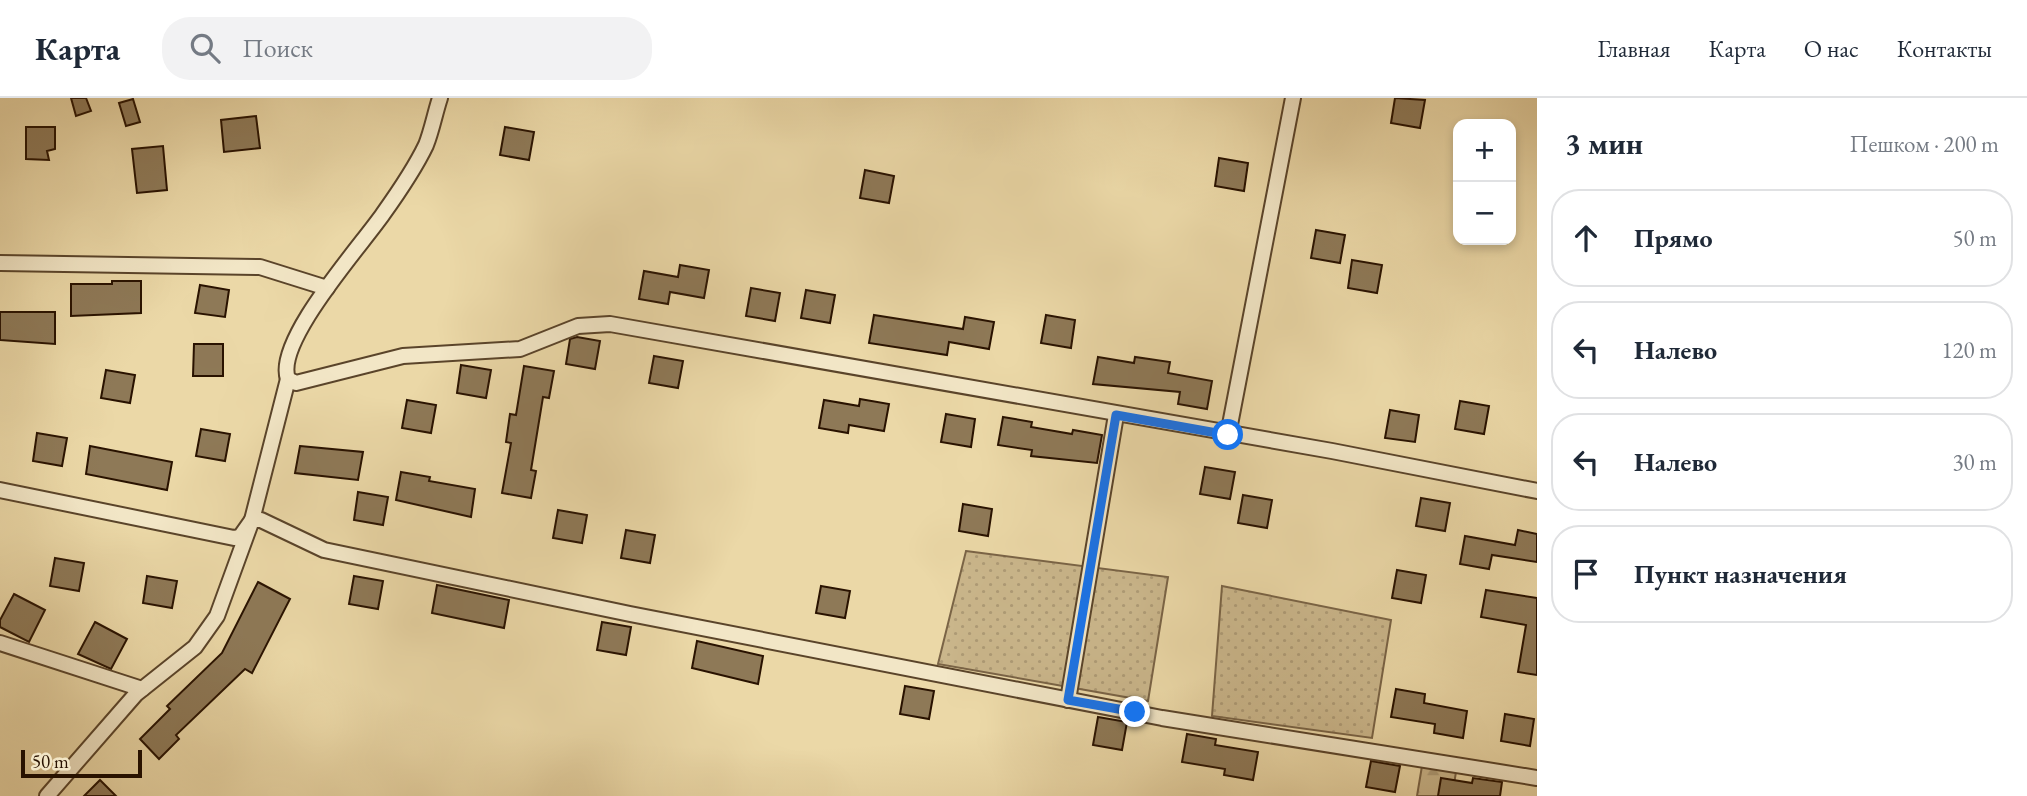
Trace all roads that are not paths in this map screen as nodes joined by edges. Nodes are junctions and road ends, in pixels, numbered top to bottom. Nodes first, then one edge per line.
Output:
1 (440, 98) edge
2 (1293, 98) edge
3 (0, 263) edge
4 (327, 288) junction
5 (288, 379) junction
6 (1116, 415) junction
7 (1228, 435) junction
8 (0, 491) edge
9 (1537, 491) edge
10 (252, 520) junction
11 (0, 643) edge
12 (142, 689) junction
13 (1068, 700) junction
14 (1537, 778) edge
15 (47, 796) edge

1 - 4 street
2 - 7 street
3 - 4 street
4 - 5 street
5 - 6 street
5 - 10 street
6 - 7 street
6 - 13 street
7 - 9 street
8 - 10 street
10 - 12 street
10 - 13 street
11 - 12 street
12 - 15 street
13 - 14 street

